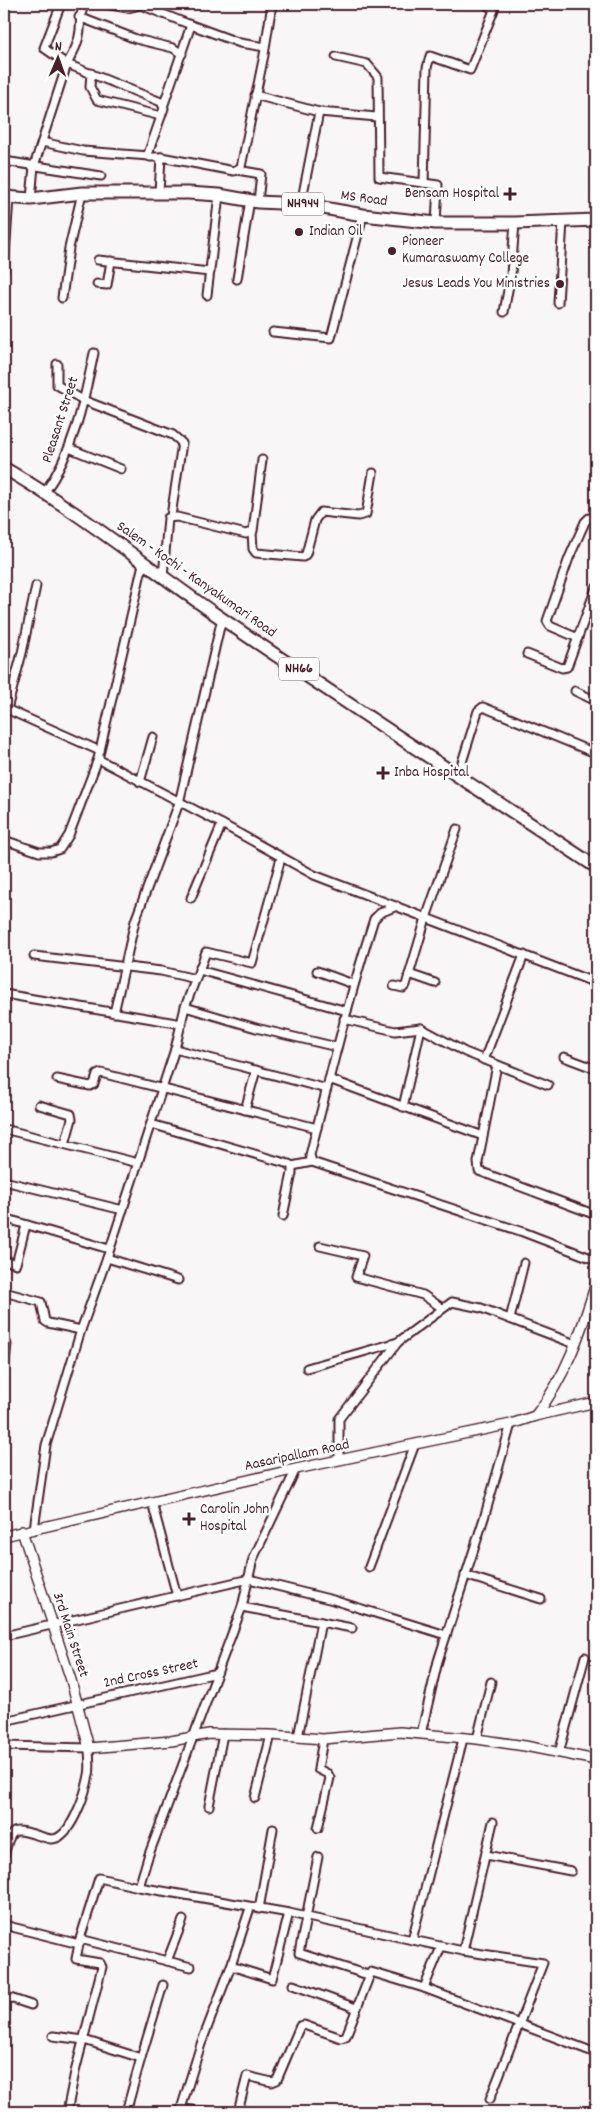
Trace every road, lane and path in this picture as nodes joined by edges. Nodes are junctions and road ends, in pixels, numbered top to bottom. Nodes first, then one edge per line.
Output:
1 (61, 4) edge
2 (85, 4) edge
3 (104, 4) edge
4 (138, 4) edge
5 (272, 4) edge
6 (486, 4) edge
7 (79, 17) junction
8 (192, 25) junction
9 (265, 47) junction
10 (182, 54) junction
11 (336, 57) dead end
12 (67, 64) junction
13 (91, 73) junction
14 (256, 95) junction
15 (164, 104) junction
16 (319, 112) junction
17 (161, 116) junction
18 (377, 117) junction
19 (42, 142) junction
20 (148, 156) junction
21 (161, 157) junction
22 (4, 161) edge
23 (34, 166) junction
24 (237, 170) junction
25 (101, 176) dead end
26 (424, 183) junction
27 (82, 193) junction
28 (159, 193) junction
29 (219, 195) junction
30 (5, 198) edge
31 (31, 199) junction
32 (254, 201) junction
33 (301, 204) junction
34 (363, 215) junction
35 (564, 220) junction
36 (596, 220) edge
37 (436, 223) junction
38 (515, 223) junction
39 (98, 260) dead end
40 (111, 262) junction
41 (4, 270) edge
42 (210, 272) junction
43 (237, 279) dead end
44 (97, 284) dead end
45 (207, 295) dead end
46 (62, 298) dead end
47 (558, 303) dead end
48 (504, 312) dead end
49 (273, 332) dead end
50 (94, 353) dead end
51 (57, 364) dead end
52 (83, 400) junction
53 (69, 448) junction
54 (262, 460) dead end
55 (4, 468) edge
56 (121, 469) dead end
57 (373, 473) dead end
58 (45, 492) junction
59 (171, 516) junction
60 (596, 516) edge
61 (252, 532) junction
62 (143, 564) junction
63 (163, 578) junction
64 (36, 586) dead end
65 (596, 588) edge
66 (222, 618) junction
67 (578, 638) junction
68 (527, 654) dead end
69 (575, 690) dead end
70 (596, 697) edge
71 (5, 708) edge
72 (153, 737) dead end
73 (590, 750) dead end
74 (100, 751) junction
75 (98, 759) junction
76 (458, 775) junction
77 (140, 782) junction
78 (180, 803) junction
79 (222, 824) junction
80 (458, 829) dead end
81 (4, 840) edge
82 (281, 858) junction
83 (596, 867) edge
84 (191, 898) dead end
85 (397, 906) junction
86 (426, 918) junction
87 (34, 956) dead end
88 (524, 956) junction
89 (124, 966) junction
90 (199, 970) junction
91 (317, 972) dead end
92 (410, 974) junction
93 (196, 979) junction
94 (436, 983) dead end
95 (596, 983) edge
96 (353, 984) junction
97 (394, 986) dead end
98 (4, 994) edge
99 (185, 1008) junction
100 (347, 1011) junction
101 (114, 1013) junction
102 (344, 1019) junction
103 (182, 1024) junction
104 (421, 1028) junction
105 (337, 1046) junction
106 (175, 1049) junction
107 (564, 1057) dead end
108 (484, 1060) junction
109 (497, 1065) junction
110 (596, 1069) edge
111 (256, 1070) junction
112 (56, 1079) dead end
113 (329, 1079) junction
114 (548, 1085) dead end
115 (162, 1089) junction
116 (327, 1089) junction
117 (39, 1105) dead end
118 (403, 1107) junction
119 (246, 1110) junction
120 (151, 1124) junction
121 (317, 1128) junction
122 (4, 1130) edge
123 (483, 1136) junction
124 (65, 1144) junction
125 (312, 1162) junction
126 (138, 1163) junction
127 (292, 1166) junction
128 (4, 1181) edge
129 (123, 1210) junction
130 (596, 1215) edge
131 (283, 1216) dead end
132 (4, 1218) edge
133 (26, 1225) junction
134 (320, 1246) dead end
135 (110, 1249) junction
136 (107, 1258) junction
137 (4, 1260) edge
138 (596, 1260) edge
139 (524, 1263) dead end
140 (178, 1280) dead end
141 (595, 1289) edge
142 (4, 1292) edge
143 (442, 1308) junction
144 (510, 1320) junction
145 (81, 1330) junction
146 (398, 1342) junction
147 (7, 1344) dead end
148 (575, 1344) junction
149 (306, 1368) dead end
150 (4, 1372) edge
151 (596, 1402) edge
152 (535, 1416) junction
153 (510, 1424) junction
154 (414, 1444) junction
155 (339, 1460) junction
156 (296, 1470) junction
157 (152, 1502) junction
158 (34, 1529) junction
159 (22, 1532) junction
160 (4, 1536) edge
161 (369, 1567) dead end
162 (465, 1576) junction
163 (249, 1579) junction
164 (177, 1596) junction
165 (541, 1599) dead end
166 (242, 1607) junction
167 (320, 1622) junction
168 (52, 1624) junction
169 (352, 1628) dead end
170 (446, 1635) junction
171 (4, 1636) edge
172 (585, 1656) dead end
173 (217, 1673) junction
174 (491, 1682) dead end
175 (77, 1704) junction
176 (4, 1721) edge
177 (224, 1734) junction
178 (422, 1734) junction
179 (271, 1735) junction
180 (192, 1738) junction
181 (298, 1738) junction
182 (323, 1739) junction
183 (463, 1739) junction
184 (476, 1739) junction
185 (4, 1746) edge
186 (89, 1748) junction
187 (559, 1753) junction
188 (596, 1760) edge
189 (255, 1798) dead end
190 (209, 1806) dead end
191 (493, 1822) dead end
192 (318, 1828) dead end
193 (273, 1829) dead end
194 (6, 1845) edge
195 (486, 1855) junction
196 (4, 1856) edge
197 (318, 1857) dead end
198 (4, 1869) edge
199 (571, 1871) dead end
200 (4, 1873) edge
201 (140, 1888) junction
202 (250, 1908) junction
203 (259, 1909) junction
204 (289, 1914) junction
205 (305, 1917) junction
206 (183, 1920) dead end
207 (4, 1925) edge
208 (412, 1940) junction
209 (79, 1941) junction
210 (441, 1947) junction
211 (463, 1952) junction
212 (167, 1961) junction
213 (231, 1966) junction
214 (191, 1967) dead end
215 (368, 1976) junction
216 (293, 1984) dead end
217 (163, 1985) dead end
218 (424, 1988) junction
219 (4, 1996) edge
220 (31, 2005) dead end
221 (356, 2008) junction
222 (520, 2023) junction
223 (53, 2036) dead end
224 (84, 2040) junction
225 (596, 2053) edge
226 (141, 2058) junction
227 (490, 2099) dead end
228 (180, 2111) edge
229 (67, 2112) edge
230 (126, 2112) edge
231 (216, 2112) edge
232 (238, 2112) edge

1 - 12 street
2 - 7 street
3 - 4 street
4 - 8 street
5 - 9 street
6 - 26 street
7 - 10 street
7 - 12 street
8 - 9 street
8 - 10 street
9 - 14 street
10 - 15 street
11 - 18 street
12 - 13 street
12 - 19 street
13 - 15 street
13 - 17 street
14 - 16 street
14 - 24 street
15 - 17 street
16 - 18 street
16 - 33 street
17 - 20 street
18 - 26 street
19 - 20 street
19 - 23 street
20 - 21 street
21 - 24 street
21 - 28 street
22 - 23 street
23 - 25 street
23 - 31 street
24 - 32 street
26 - 37 street
27 - 28 highway, MS Road / NH944
27 - 31 highway, MS Road / NH944
27 - 46 street
28 - 29 highway, MS Road / NH944
29 - 32 highway, MS Road / NH944
29 - 42 street
30 - 31 highway, MS Road / NH944
30 - 41 street
32 - 33 highway, MS Road / NH944
32 - 43 street
33 - 34 highway, MS Road / NH944
34 - 37 highway, MS Road / NH944
34 - 49 street
35 - 36 highway, MS Road / NH944
35 - 38 highway, MS Road / NH944
35 - 47 street
37 - 38 highway, MS Road / NH944
38 - 48 street
39 - 40 street
40 - 42 street
40 - 44 street
42 - 45 street
50 - 52 street, Pleasant Street
51 - 52 street
52 - 53 street, Pleasant Street
52 - 59 street
53 - 56 street
53 - 58 street, Pleasant Street
54 - 61 street
55 - 58 highway, Salem - Kochi - Kanyakumari Road / NH66
57 - 61 street
58 - 62 highway, Salem - Kochi - Kanyakumari Road / NH66
59 - 61 street
59 - 63 street
60 - 67 street
62 - 63 highway, Salem - Kochi - Kanyakumari Road / NH66
62 - 74 street
63 - 66 highway, Salem - Kochi - Kanyakumari Road / NH66
64 - 71 street
65 - 67 street
66 - 76 highway, Salem - Kochi - Kanyakumari Road / NH66
66 - 78 street
67 - 68 street
69 - 70 street
71 - 74 street
72 - 77 street
73 - 76 street
74 - 75 street
75 - 77 street
75 - 81 street
76 - 83 highway, Salem - Kochi - Kanyakumari Road / NH66
77 - 78 street
78 - 79 street
78 - 89 street
79 - 82 street
79 - 84 street
80 - 86 street
82 - 85 street
82 - 90 street
85 - 86 street
85 - 96 street
86 - 88 street
86 - 92 street
87 - 89 street
88 - 95 street
88 - 108 street
89 - 93 street
89 - 101 street
90 - 93 street
90 - 100 street
91 - 96 street
92 - 94 street
92 - 97 street
93 - 99 street
96 - 100 street
98 - 101 street
99 - 103 street
99 - 105 street
100 - 102 street
101 - 103 street
102 - 104 street
102 - 105 street
103 - 106 street
104 - 108 street
104 - 118 street
105 - 113 street
106 - 111 street
106 - 115 street
107 - 110 street
108 - 109 street
109 - 114 street
109 - 123 street
111 - 116 street
111 - 119 street
112 - 115 street
113 - 116 street
113 - 118 street
115 - 119 street
115 - 120 street
116 - 121 street
117 - 124 street
118 - 123 street
119 - 121 street
120 - 126 street
120 - 127 street
121 - 125 street
122 - 124 street
123 - 130 street
124 - 126 street
125 - 127 street
125 - 138 street
126 - 129 street
127 - 131 street
128 - 129 street
129 - 135 street
132 - 133 street
133 - 135 street
133 - 137 street
134 - 143 street
135 - 136 street
136 - 140 street
136 - 145 street
139 - 144 street
141 - 148 street
142 - 145 street
143 - 144 street
143 - 146 street
144 - 148 street
145 - 158 street
146 - 149 street
146 - 155 street
147 - 150 street
148 - 152 street
151 - 152 street, Aasaripallam Road
152 - 153 street, Aasaripallam Road
153 - 154 street, Aasaripallam Road
153 - 162 street
154 - 155 street, Aasaripallam Road
154 - 161 street
155 - 156 street, Aasaripallam Road
156 - 157 street, Aasaripallam Road
156 - 163 street
157 - 158 street, Aasaripallam Road
157 - 164 street
158 - 159 street, Aasaripallam Road
159 - 160 street, Aasaripallam Road
159 - 168 street, 3rd Main Street
162 - 165 street
162 - 170 street
163 - 164 street
163 - 166 street
163 - 170 street
164 - 168 street
166 - 167 street
166 - 173 street
167 - 169 street
167 - 181 street
168 - 171 street
168 - 175 street, 3rd Main Street
170 - 178 street
172 - 187 street
173 - 175 street, 2nd Cross Street
173 - 180 street
174 - 184 street
175 - 176 street, 2nd Cross Street
175 - 186 street, 3rd Main Street
177 - 179 street
177 - 180 street
177 - 190 street
178 - 182 street
178 - 183 street
179 - 181 street
179 - 189 street
180 - 186 street
180 - 201 street
181 - 182 street
182 - 192 street
183 - 184 street
183 - 208 street
184 - 187 street
185 - 186 street
186 - 194 street
187 - 188 street
191 - 195 street
193 - 203 street
194 - 196 street
195 - 199 street
195 - 211 street
197 - 205 street
198 - 200 street
201 - 202 street
201 - 209 street
202 - 203 street
202 - 213 street
203 - 204 street
204 - 205 street
204 - 213 street
205 - 208 street
205 - 215 street
206 - 212 street
207 - 209 street
208 - 210 street
209 - 212 street
209 - 224 street
210 - 211 street
210 - 218 street
211 - 222 street
212 - 214 street
213 - 228 street
215 - 218 street
215 - 221 street
216 - 221 street
217 - 226 street
218 - 222 street
219 - 220 street
221 - 232 street
222 - 225 street
222 - 227 street
223 - 224 street
224 - 226 street
224 - 229 street
226 - 230 street
228 - 231 street

